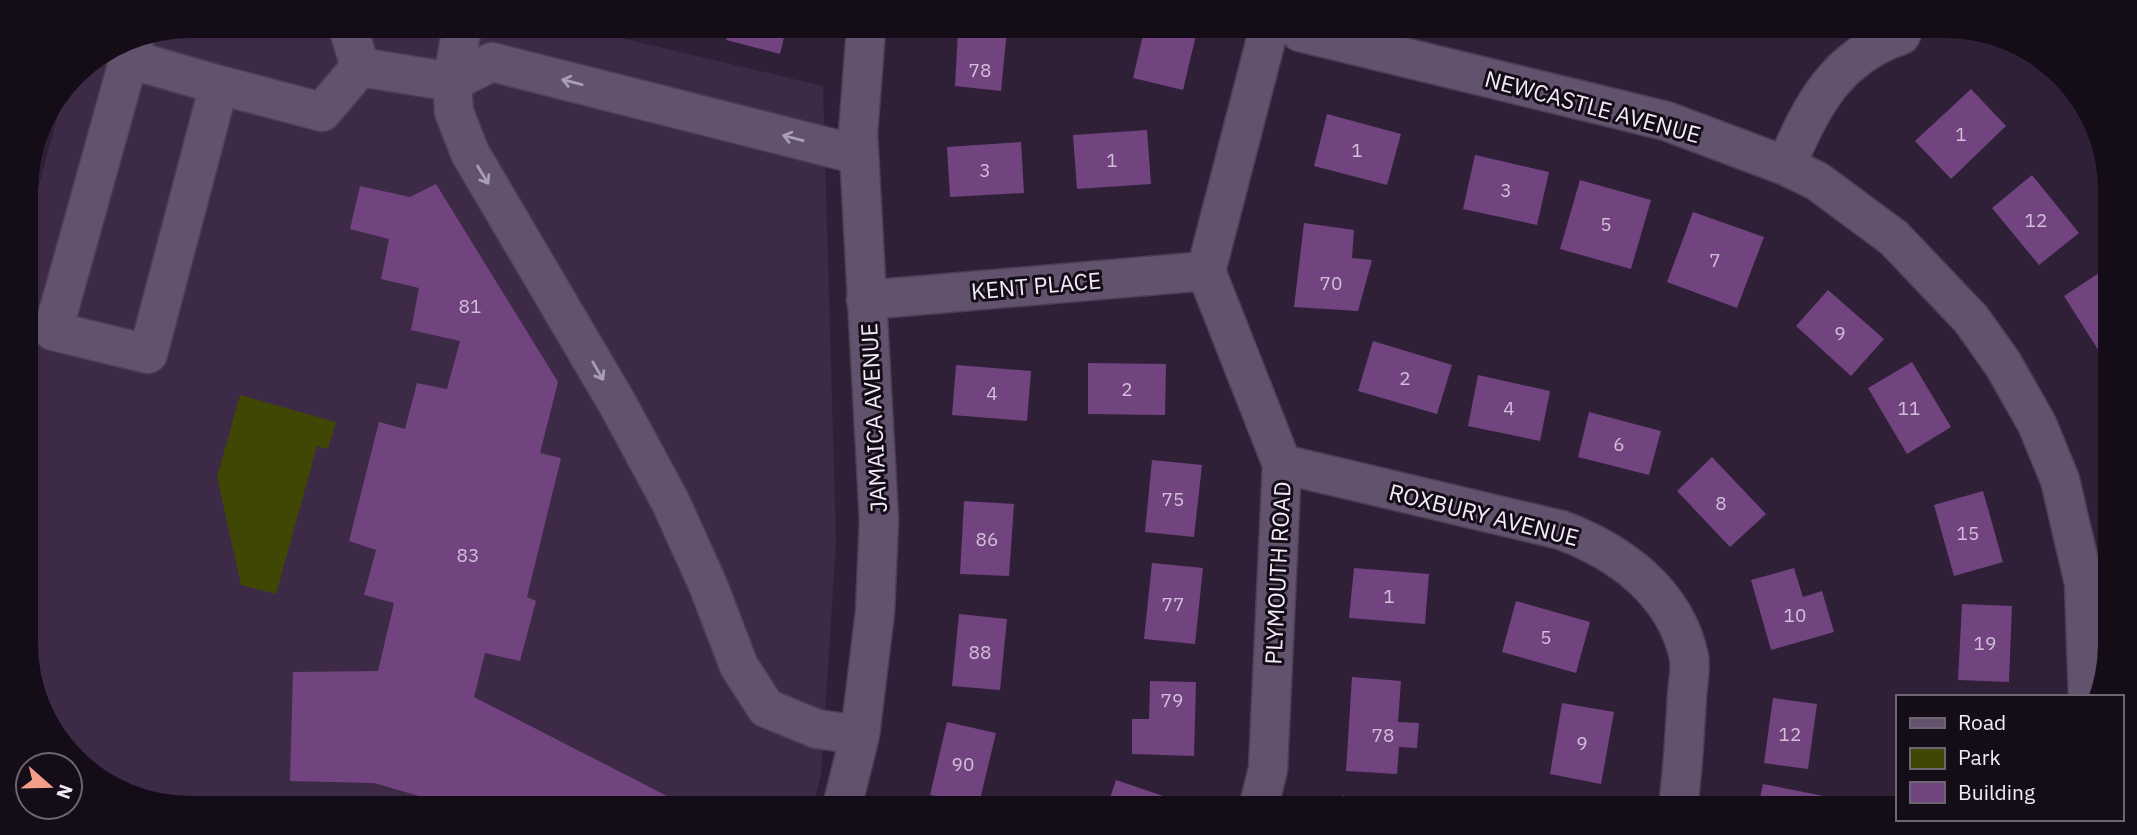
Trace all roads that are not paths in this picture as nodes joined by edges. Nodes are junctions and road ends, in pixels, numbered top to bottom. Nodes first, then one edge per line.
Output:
1 (1266, 38) edge
2 (1326, 38) edge
3 (1892, 38) edge
4 (352, 39) edge
5 (460, 39) edge
6 (865, 39) edge
7 (135, 49) edge
8 (131, 50) edge
9 (360, 67) junction
10 (452, 82) junction
11 (219, 85) junction
12 (859, 155) junction
13 (1786, 166) junction
14 (1206, 271) junction
15 (866, 300) junction
16 (1282, 464) junction
17 (2088, 695) edge
18 (860, 735) junction
19 (845, 796) edge
20 (1261, 796) edge
21 (1679, 796) edge

1 - 14 street
2 - 13 street, NEWCASTLE AVENUE
3 - 13 street
4 - 9 street
5 - 10 street
6 - 12 street, JAMAICA AVENUE
7 - 11 street
8 - 11 street
9 - 10 street
9 - 11 street
12 -> 10 street
10 -> 18 street
12 - 15 street, JAMAICA AVENUE
13 - 17 street, NEWCASTLE AVENUE
14 - 15 street, KENT PLACE
14 - 16 street, PLYMOUTH ROAD
15 - 18 street, JAMAICA AVENUE
16 - 20 street, PLYMOUTH ROAD
16 - 21 street, ROXBURY AVENUE
18 - 19 street, JAMAICA AVENUE

